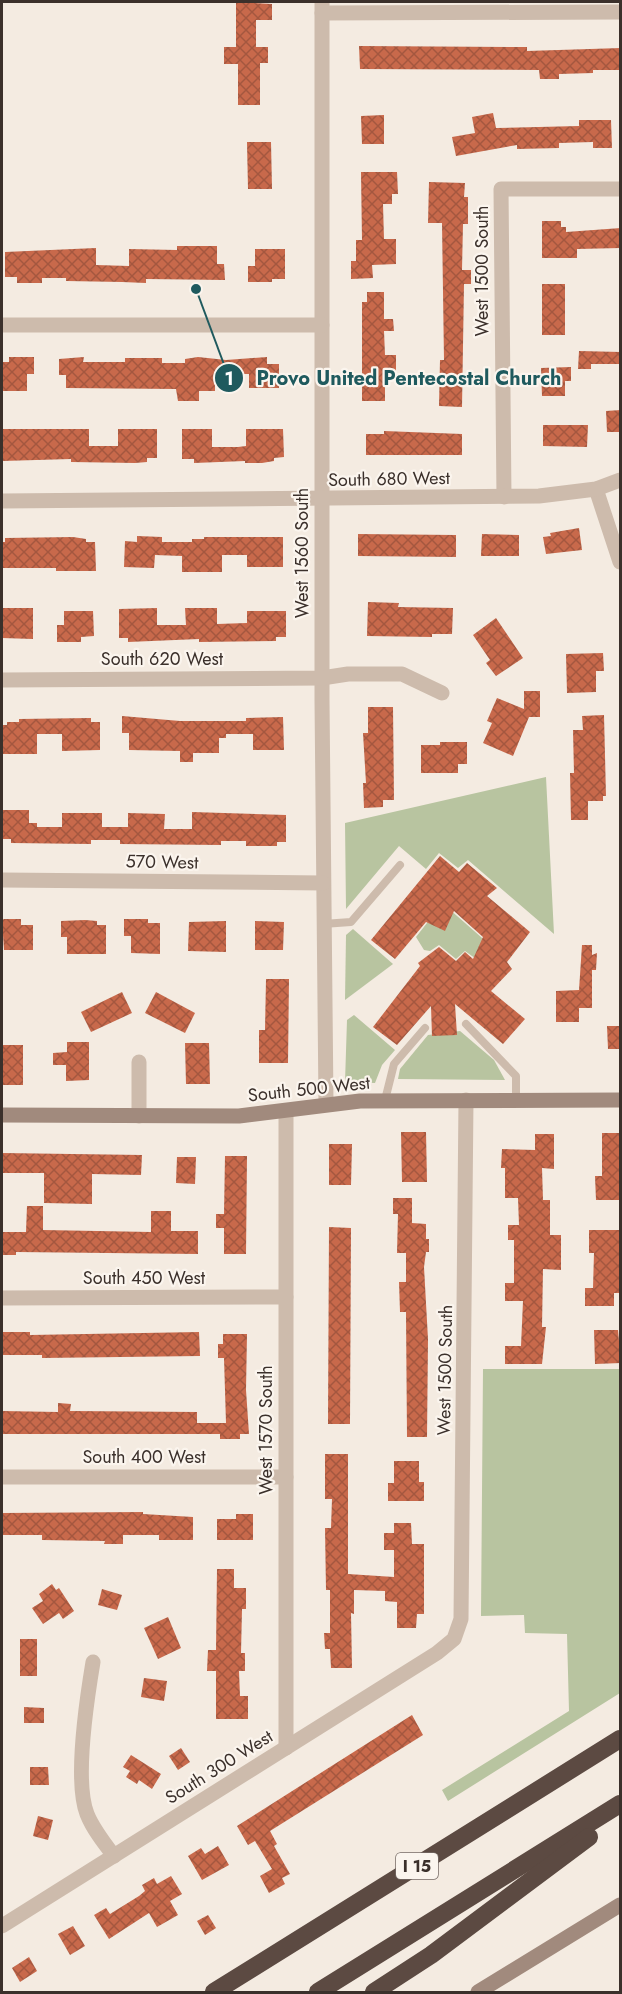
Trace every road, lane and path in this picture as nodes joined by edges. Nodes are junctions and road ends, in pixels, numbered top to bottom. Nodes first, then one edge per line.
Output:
1 (322, 7) edge
2 (621, 12) edge
3 (621, 189) edge
4 (2, 325) edge
5 (322, 325) junction
6 (621, 480) edge
7 (596, 489) junction
8 (504, 497) junction
9 (321, 499) junction
10 (2, 501) edge
11 (621, 562) edge
12 (322, 678) junction
13 (2, 680) edge
14 (442, 693) dead end
15 (400, 865) dead end
16 (2, 880) edge
17 (323, 883) junction
18 (323, 924) junction
19 (466, 1024) dead end
20 (424, 1028) dead end
21 (139, 1062) dead end
22 (385, 1100) junction
23 (466, 1100) junction
24 (516, 1100) junction
25 (621, 1100) edge
26 (326, 1104) junction
27 (286, 1111) junction
28 (2, 1115) edge
29 (139, 1116) junction
30 (2, 1298) edge
31 (286, 1298) junction
32 (2, 1477) edge
33 (286, 1477) junction
34 (454, 1639) joint
35 (93, 1662) dead end
36 (621, 1739) edge
37 (286, 1748) junction
38 (621, 1804) edge
39 (621, 1813) edge
40 (114, 1856) junction
41 (621, 1905) edge
42 (2, 1926) edge
43 (214, 1992) edge
44 (318, 1992) edge
45 (374, 1992) edge
46 (478, 1992) edge

1 - 2 street
1 - 5 street, West 1560 South
3 - 8 street, West 1500 South
4 - 5 street
5 - 9 street, West 1560 South
6 - 7 street, South 680 West
7 - 8 street, South 680 West
7 - 11 street
8 - 9 street, South 680 West
9 - 10 street, South 680 West
9 - 12 street, West 1560 South
12 - 13 street, South 620 West
12 - 14 street, South 620 West
12 - 17 street, West 1560 South
15 - 18 lane
16 - 17 street, 570 West
17 - 18 street, West 1560 South
18 - 26 street, West 1560 South
19 - 24 lane
20 - 22 lane
21 - 29 street
22 - 23 main road, South 500 West
22 - 26 main road, South 500 West
23 - 24 main road, South 500 West
23 - 34 street, West 1500 South
24 - 25 main road, South 500 West
26 - 27 main road, South 500 West
27 - 29 main road, South 500 West
27 - 31 street, West 1570 South
28 - 29 main road, South 500 West
30 - 31 street, South 450 West
31 - 33 street, West 1570 South
32 - 33 street, South 400 West
33 - 37 street, West 1570 South
34 - 37 street, South 300 West
35 - 40 street
36 - 43 highway, I 15
37 - 40 street, South 300 West
38 - 44 highway
39 - 45 highway
40 - 42 street, South 300 West
41 - 46 main road

